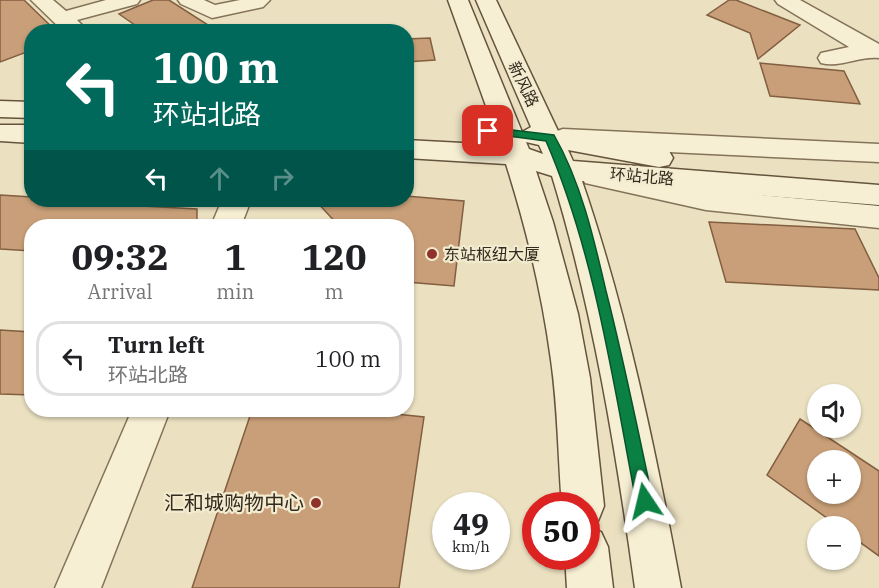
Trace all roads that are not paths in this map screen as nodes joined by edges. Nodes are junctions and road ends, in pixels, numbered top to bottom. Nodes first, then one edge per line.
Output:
1 (41, 0) edge
2 (130, 0) edge
3 (188, 0) edge
4 (260, 0) edge
5 (458, 0) edge
6 (486, 0) edge
7 (784, 0) edge
8 (62, 18) junction
9 (69, 24) edge
10 (874, 50) edge
11 (829, 58) dead end
12 (0, 109) edge
13 (24, 114) edge
14 (24, 119) edge
15 (414, 128) edge
16 (0, 133) edge
17 (550, 137) junction
18 (512, 144) junction
19 (414, 149) edge
20 (879, 153) edge
21 (564, 170) junction
22 (879, 176) edge
23 (879, 195) edge
24 (879, 217) edge
25 (148, 417) edge
26 (582, 492) edge
27 (588, 570) edge
28 (78, 588) edge
29 (590, 588) edge
30 (658, 588) edge

1 - 8 main road
2 - 8 main road
3 - 4 main road
5 - 18 main road, 新风路
6 - 17 main road, 新风路
7 - 10 main road
8 - 9 main road
10 - 11 main road
12 - 13 main road
14 - 16 main road
15 - 18 main road, 环站北路
17 - 18 main road, 环站北路
17 - 20 main road
17 - 21 main road, 新风路
17 - 22 main road, 环站北路
18 - 19 main road, 环站北路
18 - 21 main road, 环站北路
18 - 26 main road, 新风路
21 - 23 main road, 环站北路
21 - 24 main road
21 - 30 main road, 新风路
25 - 28 main road
27 - 29 main road

